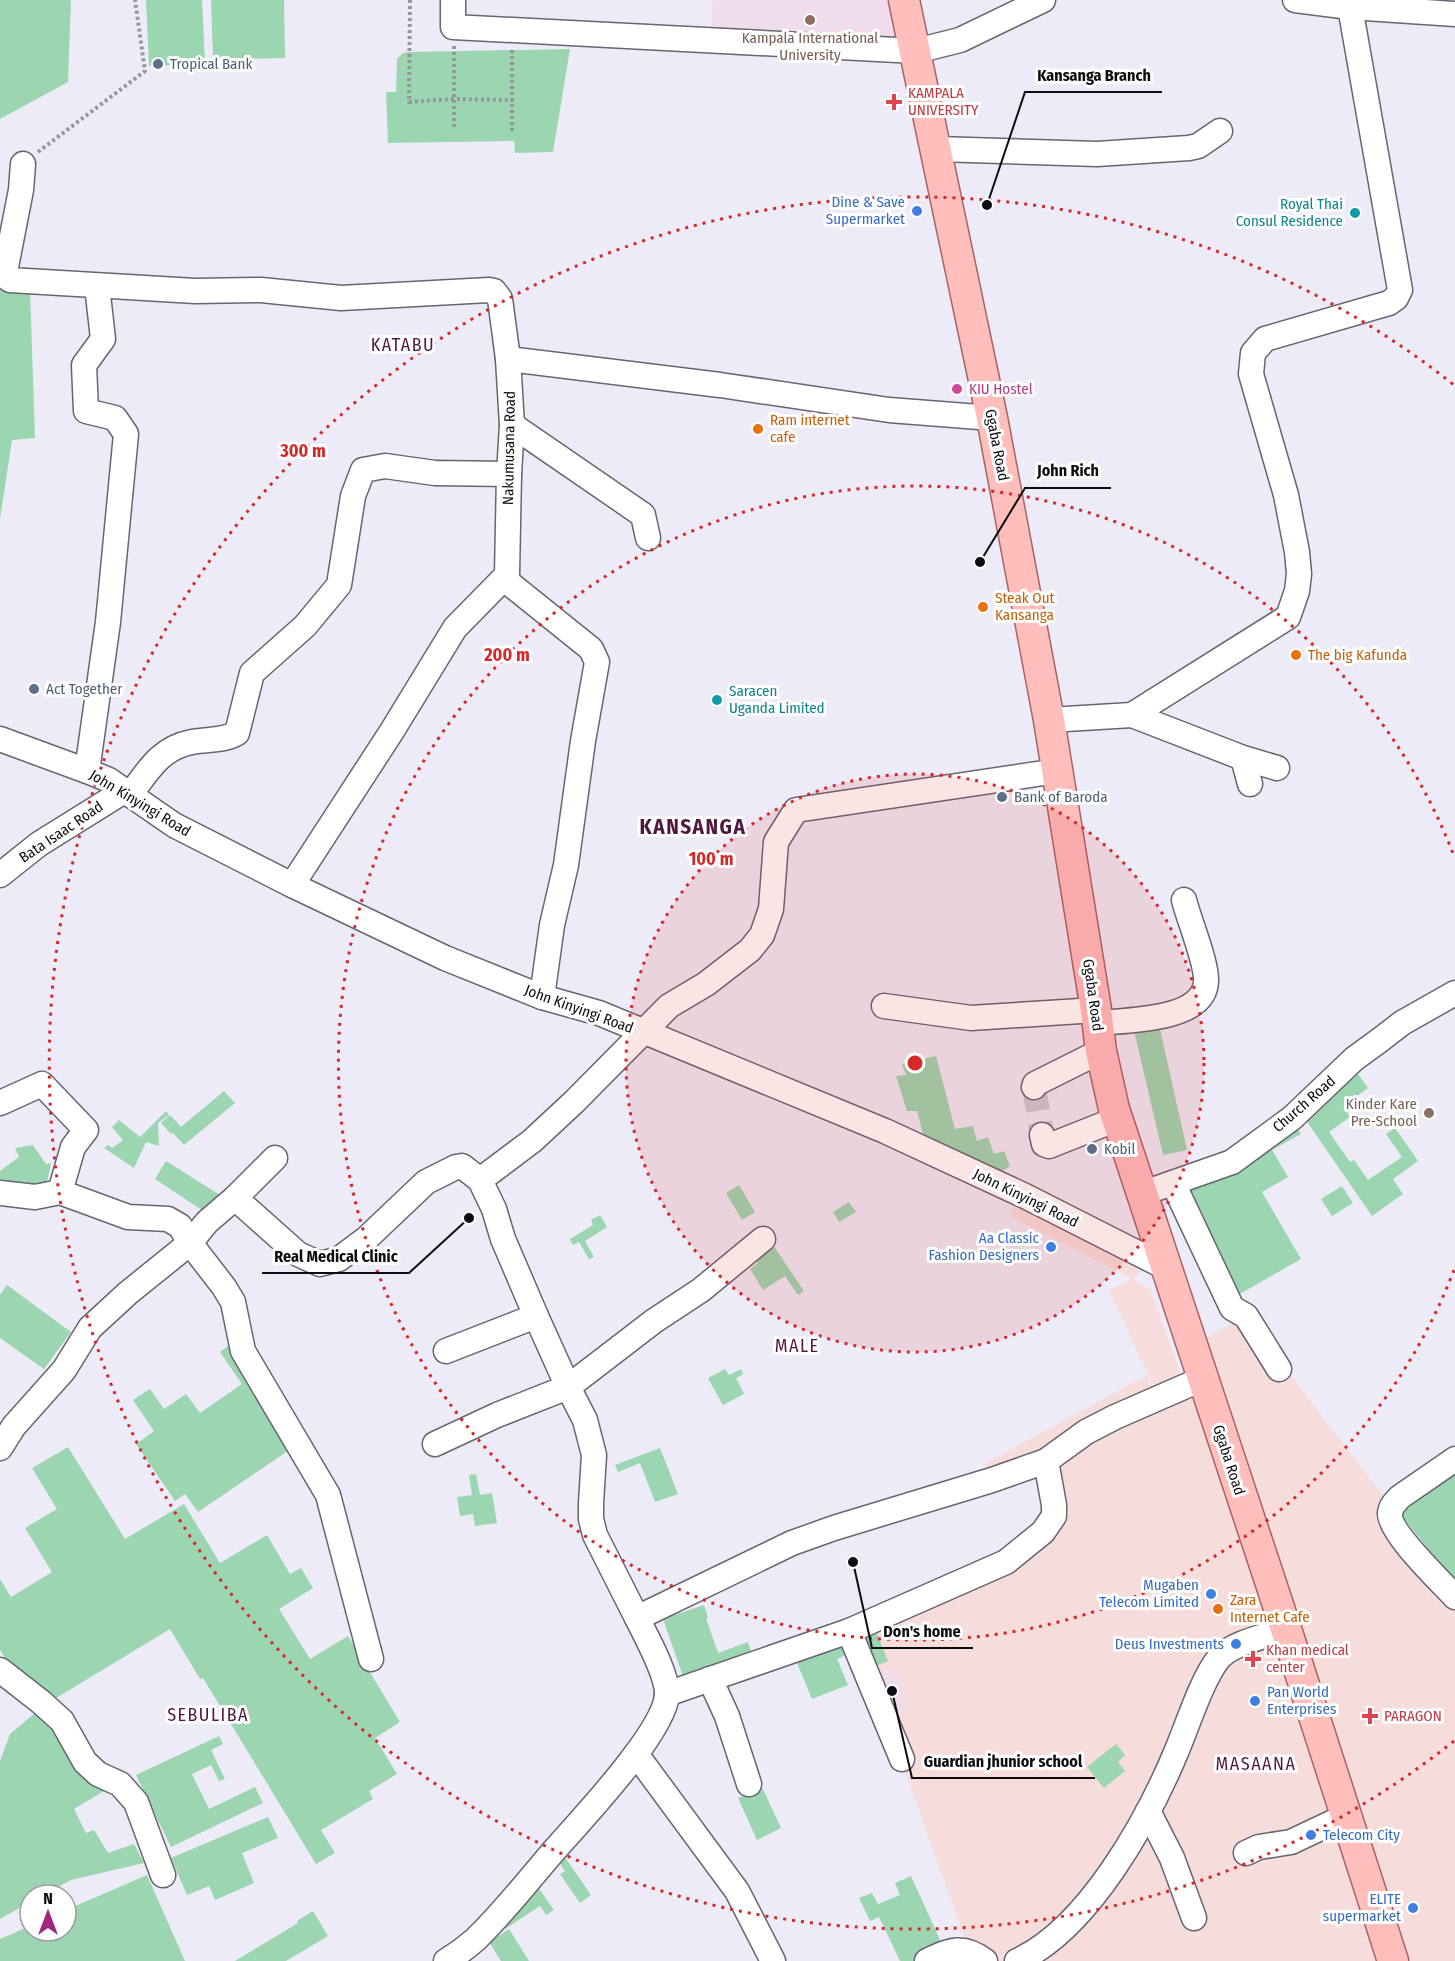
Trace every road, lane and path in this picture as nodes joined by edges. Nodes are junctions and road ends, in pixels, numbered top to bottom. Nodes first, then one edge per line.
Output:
1 (135, 0) edge
2 (410, 0) edge
3 (453, 0) edge
4 (904, 0) edge
5 (1043, 0) edge
6 (1295, 0) edge
7 (1350, 7) junction
8 (1448, 9) edge
9 (453, 27) junction
10 (511, 30) junction
11 (916, 51) junction
12 (454, 99) junction
13 (513, 100) junction
14 (454, 130) dead end
15 (1220, 131) dead end
16 (512, 134) dead end
17 (937, 149) junction
18 (23, 164) joint
19 (97, 286) junction
20 (508, 358) junction
21 (992, 418) junction
22 (512, 425) junction
23 (509, 474) junction
24 (648, 538) dead end
25 (504, 579) junction
26 (1132, 715) junction
27 (1049, 720) junction
28 (0, 739) edge
29 (1243, 758) junction
30 (1277, 768) dead end
31 (87, 771) junction
32 (1057, 771) junction
33 (1250, 784) dead end
34 (127, 793) junction
35 (0, 875) edge
36 (292, 885) junction
37 (1184, 900) dead end
38 (1455, 993) edge
39 (542, 997) junction
40 (884, 1006) dead end
41 (1098, 1028) junction
42 (644, 1033) junction
43 (1034, 1087) dead end
44 (0, 1103) edge
45 (1117, 1119) junction
46 (1042, 1135) dead end
47 (275, 1158) dead end
48 (480, 1180) junction
49 (1173, 1183) junction
50 (60, 1192) junction
51 (0, 1193) edge
52 (1141, 1194) junction
53 (235, 1198) junction
54 (763, 1239) dead end
55 (190, 1243) junction
56 (1165, 1267) junction
57 (536, 1316) junction
58 (446, 1351) dead end
59 (1279, 1370) dead end
60 (1202, 1379) junction
61 (568, 1387) junction
62 (435, 1444) dead end
63 (0, 1448) edge
64 (1455, 1459) edge
65 (1046, 1461) junction
66 (1455, 1597) edge
67 (637, 1618) junction
68 (1286, 1629) junction
69 (849, 1631) junction
70 (371, 1659) dead end
71 (0, 1670) edge
72 (710, 1679) junction
73 (667, 1694) junction
74 (636, 1754) junction
75 (902, 1759) dead end
76 (749, 1784) dead end
77 (1148, 1811) junction
78 (1346, 1816) junction
79 (1246, 1853) dead end
80 (163, 1875) dead end
81 (1194, 1918) dead end
82 (446, 1961) edge
83 (773, 1961) edge
84 (927, 1961) edge
85 (985, 1961) edge
86 (1017, 1961) edge
87 (1393, 1961) edge

1 - 18 path
2 - 12 path
3 - 9 street
4 - 11 main road, Ggaba Road
5 - 11 street
6 - 7 street
7 - 8 street
7 - 26 street
9 - 10 street
9 - 12 path
10 - 11 street
10 - 13 path
11 - 17 main road, Ggaba Road
12 - 13 path
12 - 14 path
13 - 16 path
15 - 17 street
17 - 21 main road, Ggaba Road
18 - 19 street
19 - 20 street, Nakumusana Road
19 - 31 street
20 - 21 street
20 - 22 street, Nakumusana Road
21 - 27 main road, Ggaba Road
22 - 23 street, Nakumusana Road
22 - 24 street
23 - 25 street, Nakumusana Road
23 - 34 street
25 - 36 street
25 - 39 street
26 - 27 street
26 - 29 street
27 - 32 main road, Ggaba Road
28 - 31 street, John Kinyingi Road
29 - 30 street
29 - 33 street
31 - 34 street, John Kinyingi Road
32 - 41 main road, Ggaba Road
32 - 42 street
34 - 35 street, Bata Isaac Road
34 - 36 street, John Kinyingi Road
36 - 39 street, John Kinyingi Road
37 - 41 street
38 - 49 street, Church Road
39 - 42 street, John Kinyingi Road
40 - 41 street
41 - 43 street
41 - 45 main road, Ggaba Road
42 - 48 street
42 - 56 street, John Kinyingi Road
44 - 50 street
45 - 46 street
45 - 52 main road, Ggaba Road
47 - 53 street
48 - 53 street
48 - 57 street
49 - 52 street, Church Road
49 - 59 street
50 - 51 street
50 - 55 street
52 - 56 main road, Ggaba Road
53 - 55 street
54 - 61 street
55 - 63 street
55 - 70 street
56 - 60 main road, Ggaba Road
57 - 58 street
57 - 61 street
60 - 65 street
60 - 68 main road, Ggaba Road
61 - 62 street
61 - 67 street
64 - 66 street
65 - 67 street
65 - 69 street
67 - 73 street
68 - 77 street
68 - 78 main road, Ggaba Road
69 - 72 street
69 - 75 street
71 - 80 street
72 - 73 street
72 - 76 street
73 - 74 street
74 - 82 street
74 - 83 street
77 - 81 street
77 - 86 street
78 - 79 street
78 - 87 main road, Ggaba Road
84 - 85 street

